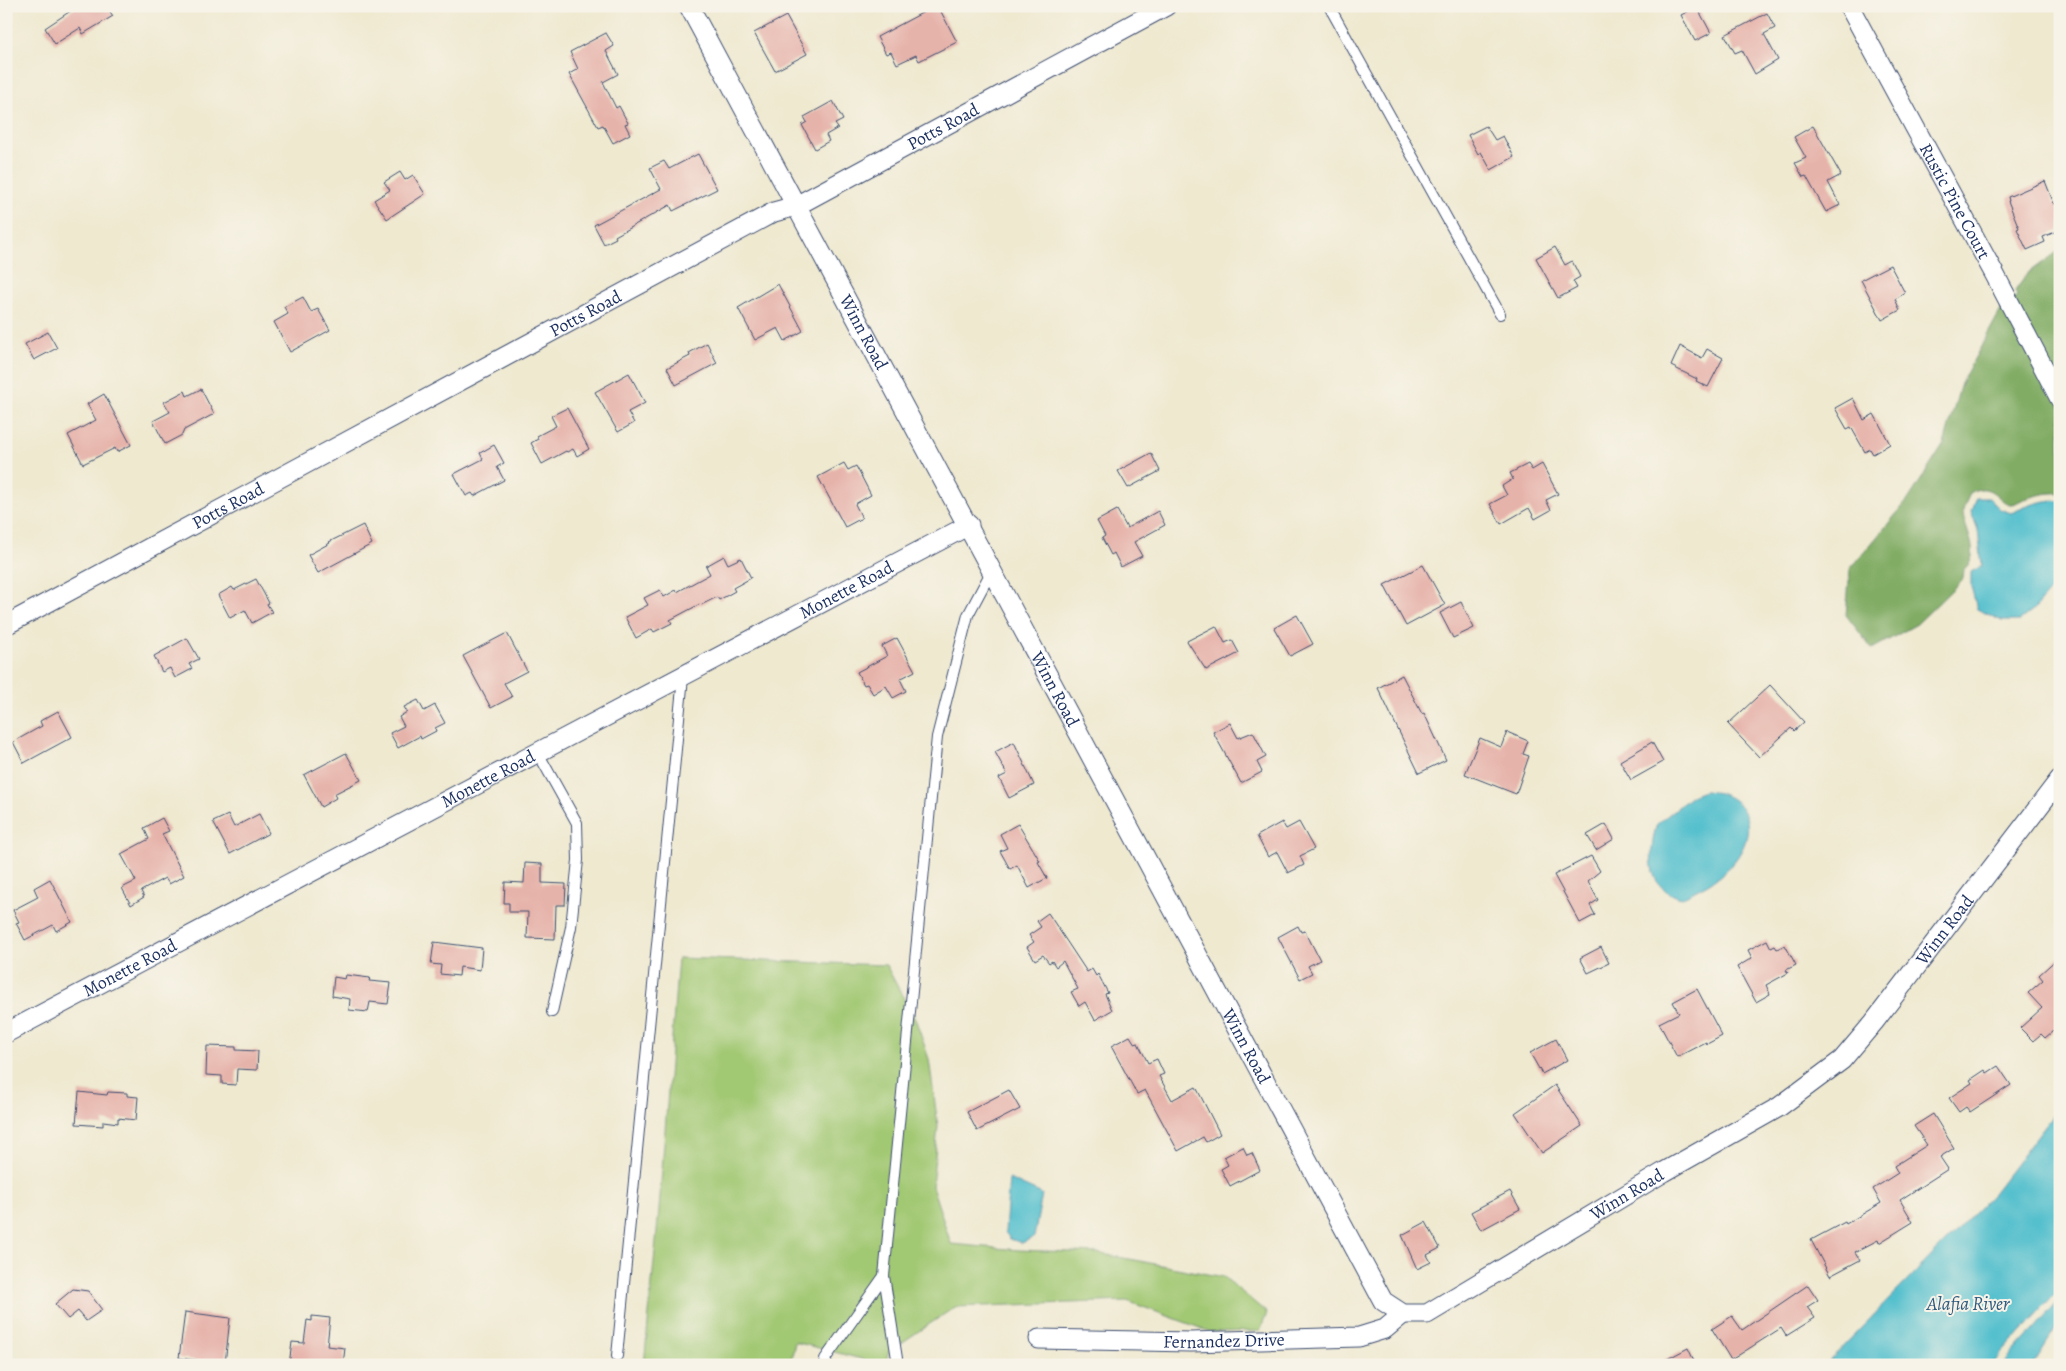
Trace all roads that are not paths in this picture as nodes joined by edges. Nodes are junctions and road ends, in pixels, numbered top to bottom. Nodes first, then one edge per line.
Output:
1 (690, 6) edge
2 (1166, 6) edge
3 (1330, 6) edge
4 (1849, 6) edge
5 (796, 206) junction
6 (1500, 314) dead end
7 (2060, 399) edge
8 (969, 525) junction
9 (992, 569) junction
10 (6, 625) edge
11 (683, 677) junction
12 (538, 753) junction
13 (2060, 779) edge
14 (552, 1012) dead end
15 (6, 1033) edge
16 (884, 1276) junction
17 (1402, 1314) junction
18 (1039, 1339) dead end
19 (617, 1356) dead end
20 (827, 1365) edge
21 (898, 1365) edge

1 - 5 street, Winn Road
2 - 5 street, Potts Road
3 - 6 lane
4 - 7 street, Rustic Pine Court
5 - 8 street, Winn Road
5 - 10 street, Potts Road
8 - 9 street, Winn Road
8 - 11 street, Monette Road
9 - 16 lane
9 - 17 street, Winn Road
11 - 12 street, Monette Road
11 - 19 lane
12 - 14 lane
12 - 15 street, Monette Road
13 - 17 street, Winn Road
16 - 20 lane
16 - 21 lane
17 - 18 street, Fernandez Drive

